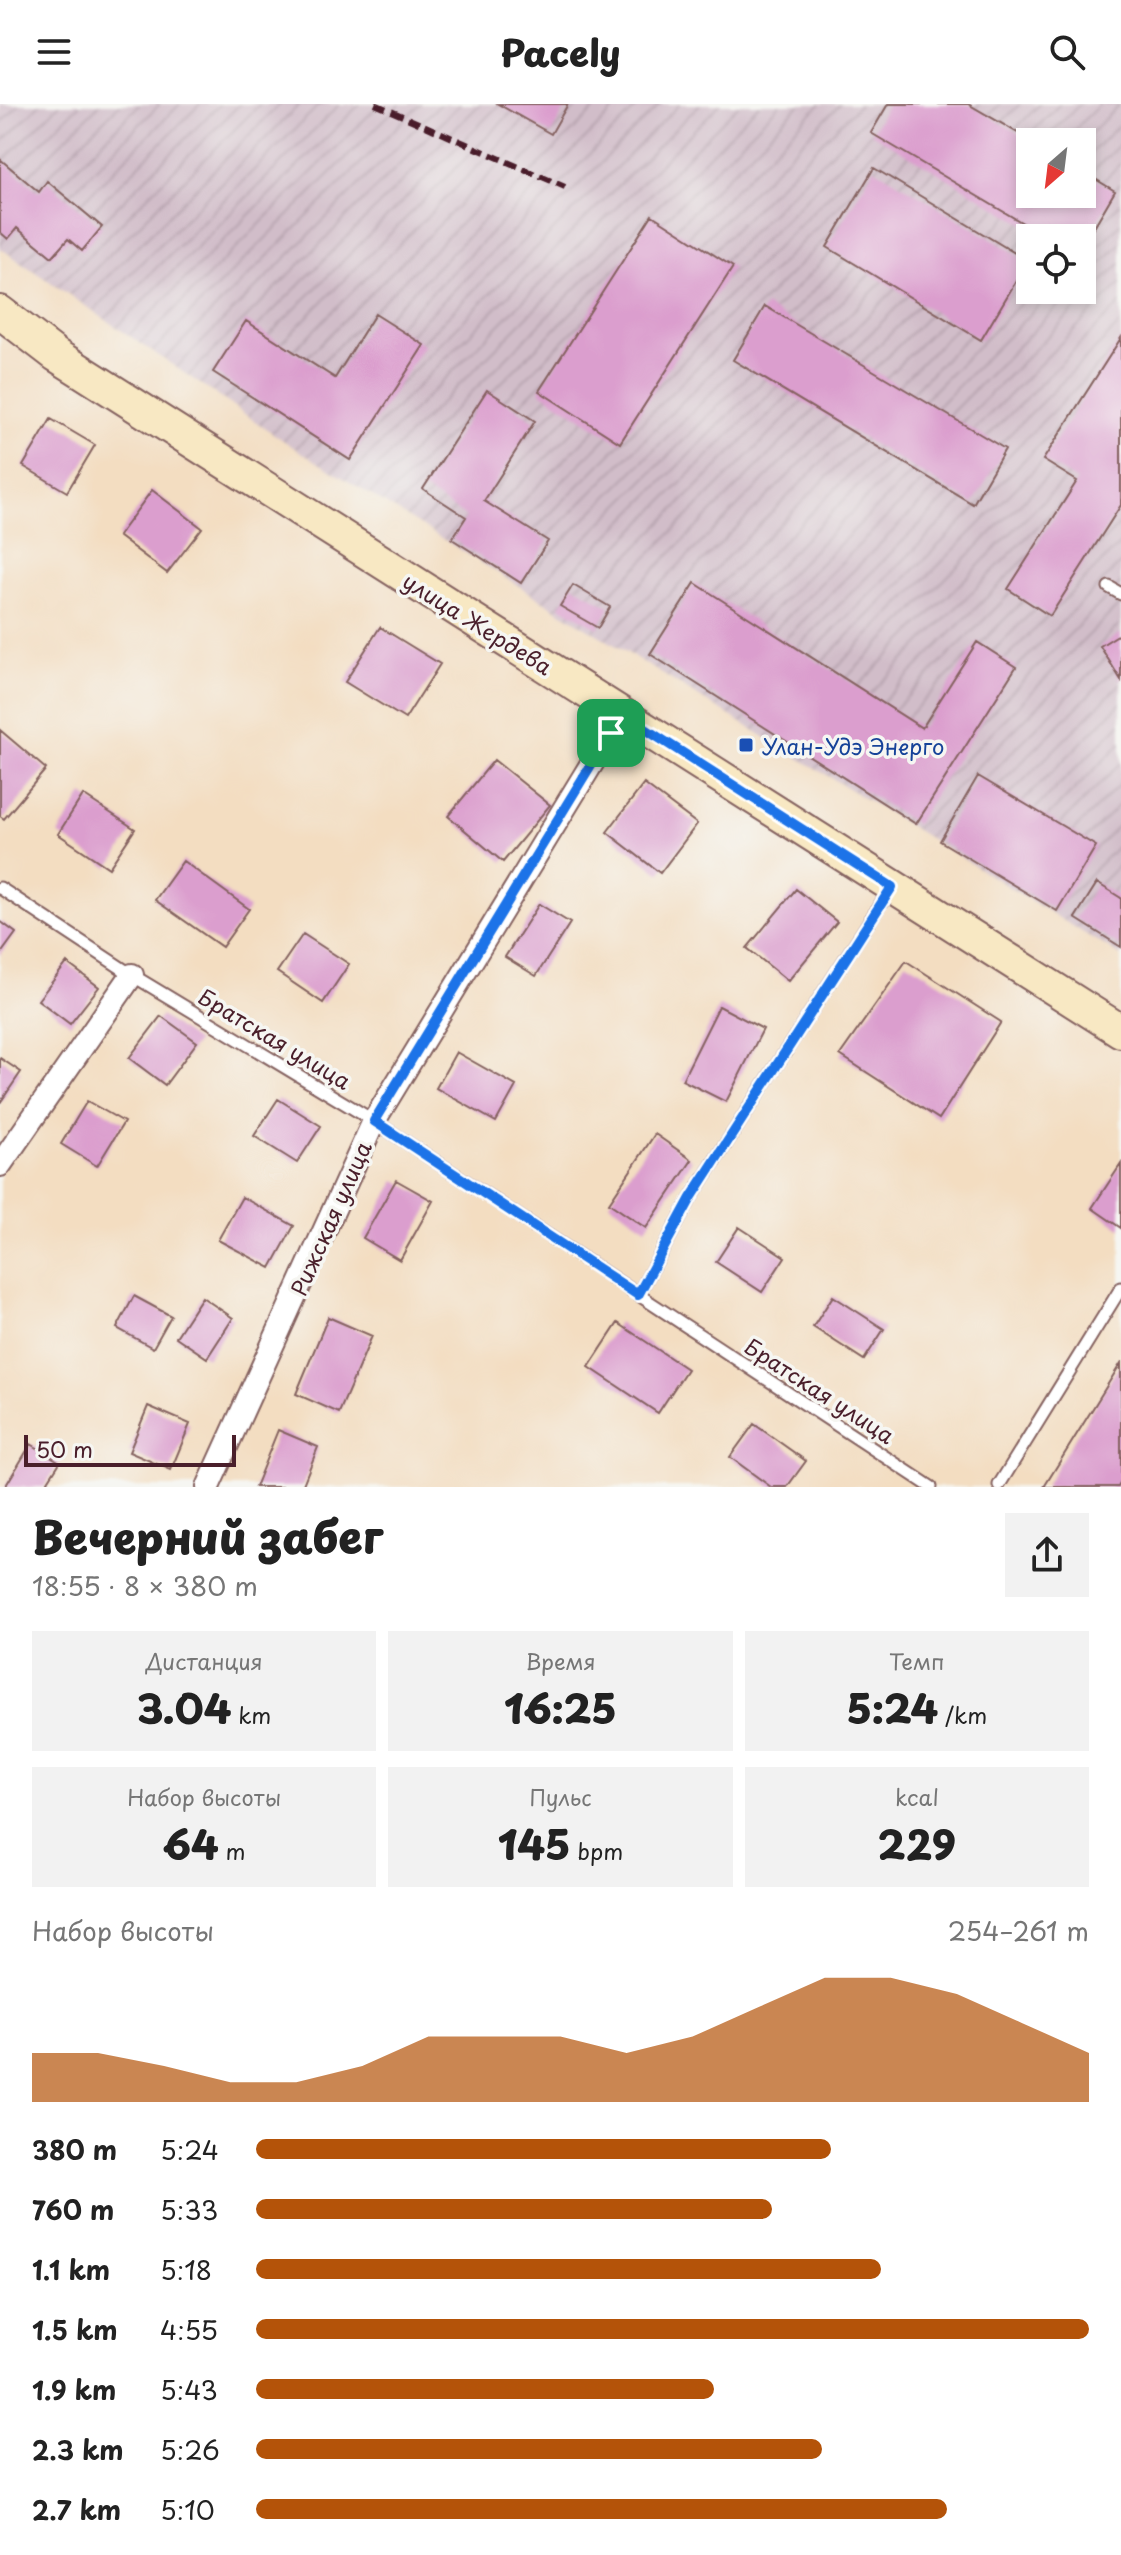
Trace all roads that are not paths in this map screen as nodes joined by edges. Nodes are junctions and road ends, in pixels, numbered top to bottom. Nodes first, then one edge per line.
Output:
1 (0, 312) edge
2 (1109, 587) dead end
3 (1121, 594) edge
4 (622, 714) junction
5 (892, 887) junction
6 (0, 888) edge
7 (132, 975) junction
8 (1121, 1031) edge
9 (374, 1121) junction
10 (0, 1165) edge
11 (1121, 1288) edge
12 (638, 1295) junction
13 (999, 1485) edge
14 (208, 1487) edge
15 (931, 1487) edge

1 - 4 main road, улица Жердева
2 - 3 lane
4 - 5 main road, улица Жердева
4 - 9 street, Рижская улица
5 - 8 main road, улица Жердева
5 - 12 lane
6 - 7 lane, Братская улица
7 - 9 lane, Братская улица
7 - 10 street
9 - 12 lane, Братская улица
9 - 14 street, Рижская улица
11 - 13 lane
12 - 15 lane, Братская улица

